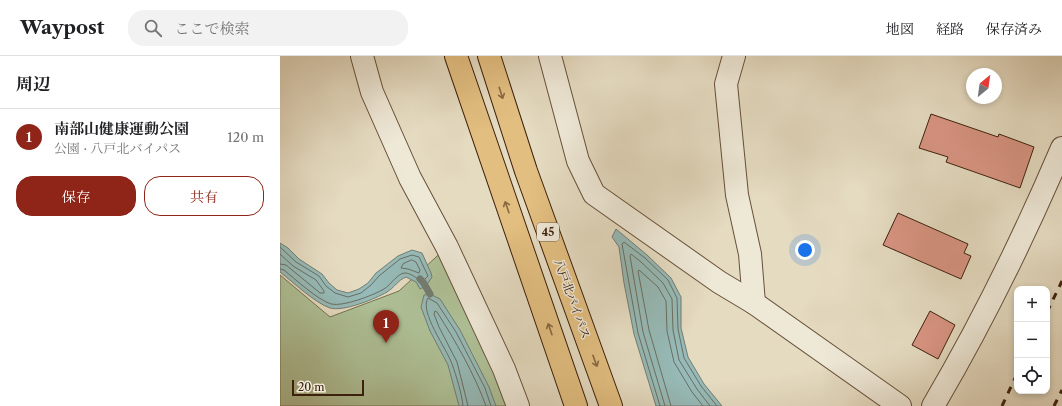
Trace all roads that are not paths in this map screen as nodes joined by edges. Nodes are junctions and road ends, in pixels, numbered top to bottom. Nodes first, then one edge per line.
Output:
1 (362, 56) edge
2 (456, 56) edge
3 (489, 56) edge
4 (550, 56) edge
5 (734, 56) edge
6 (1062, 148) edge
7 (754, 303) junction
8 (518, 406) edge
9 (576, 406) edge
10 (611, 406) edge
11 (900, 406) edge
12 (933, 406) edge

1 - 8 street
9 -> 2 highway, 45
3 -> 10 highway, 八戸北バイパス / 45
4 - 7 street
5 - 7 street
6 - 12 street
7 - 11 street

